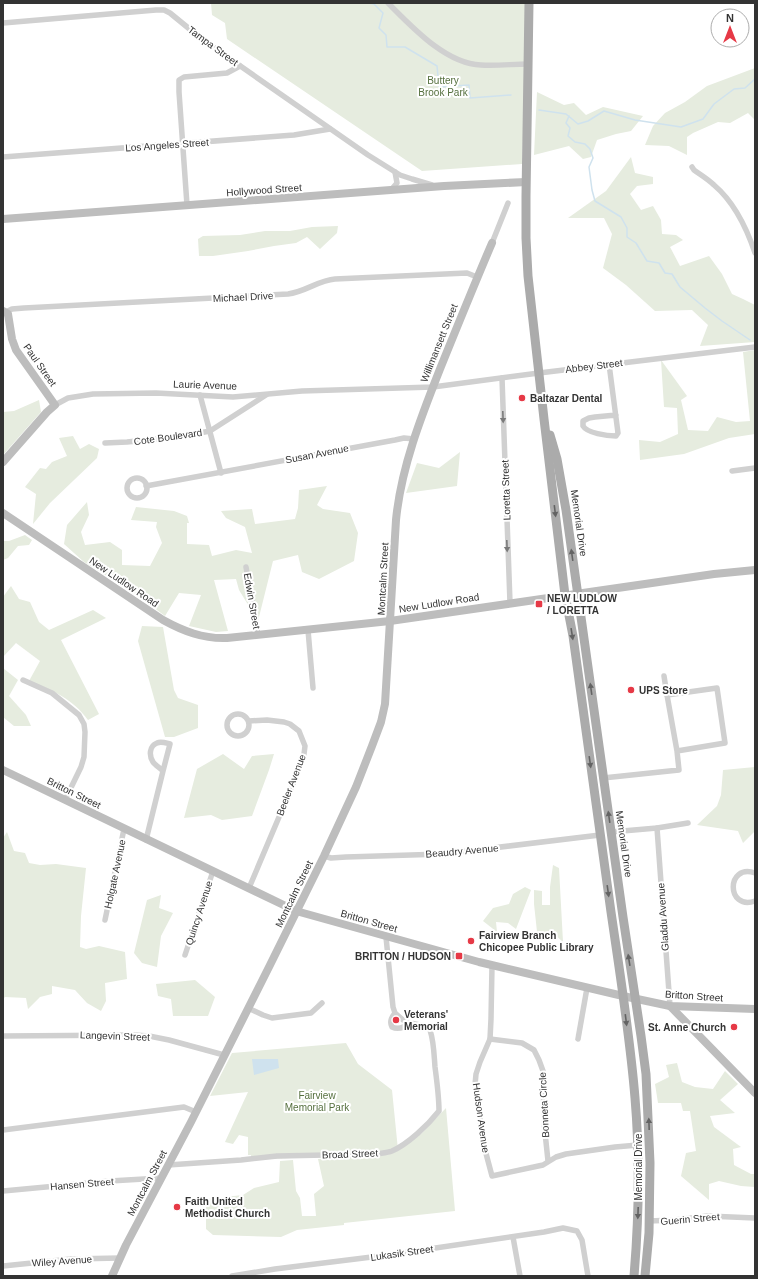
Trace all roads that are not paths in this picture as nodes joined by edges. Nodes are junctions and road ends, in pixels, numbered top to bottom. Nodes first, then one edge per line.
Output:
1 (388, 3) edge
2 (529, 3) edge
3 (3, 23) edge
4 (528, 64) junction
5 (240, 66) junction
6 (330, 129) junction
7 (183, 143) junction
8 (3, 157) edge
9 (692, 167) dead end
10 (395, 172) junction
11 (526, 182) junction
12 (444, 186) junction
13 (391, 190) junction
14 (508, 203) dead end
15 (187, 205) junction
16 (3, 219) edge
17 (492, 243) joint
18 (755, 253) edge
19 (477, 277) junction
20 (4, 312) edge
21 (755, 347) edge
22 (609, 364) junction
23 (539, 373) junction
24 (502, 378) junction
25 (433, 388) junction
26 (269, 394) junction
27 (200, 395) junction
28 (55, 405) junction
29 (616, 415) junction
30 (544, 419) junction
31 (210, 431) junction
32 (414, 439) junction
33 (106, 443) dead end
34 (3, 462) edge
35 (755, 468) edge
36 (732, 471) dead end
37 (220, 472) junction
38 (146, 486) dead end
39 (399, 493) joint
40 (3, 514) edge
41 (246, 567) dead end
42 (755, 570) edge
43 (578, 594) junction
44 (566, 595) junction
45 (510, 603) junction
46 (390, 621) junction
47 (308, 630) junction
48 (258, 635) junction
49 (664, 676) dead end
50 (23, 680) dead end
51 (313, 688) dead end
52 (667, 695) junction
53 (249, 721) junction
54 (677, 751) junction
55 (3, 770) edge
56 (163, 771) junction
57 (603, 778) junction
58 (65, 800) junction
59 (688, 822) dead end
60 (657, 828) junction
61 (124, 829) junction
62 (611, 832) junction
63 (600, 835) junction
64 (146, 840) junction
65 (324, 856) junction
66 (213, 871) junction
67 (755, 873) edge
68 (249, 888) junction
69 (755, 901) edge
70 (296, 911) junction
71 (105, 920) dead end
72 (386, 937) junction
73 (185, 956) dead end
74 (492, 966) junction
75 (587, 988) junction
76 (623, 996) junction
77 (635, 998) junction
78 (322, 1003) dead end
79 (670, 1006) junction
80 (248, 1008) junction
81 (755, 1009) edge
82 (395, 1012) junction
83 (410, 1023) junction
84 (3, 1036) edge
85 (578, 1038) dead end
86 (490, 1039) junction
87 (224, 1055) junction
88 (755, 1093) edge
89 (196, 1112) junction
90 (3, 1130) edge
91 (638, 1145) junction
92 (548, 1161) junction
93 (168, 1165) junction
94 (161, 1178) junction
95 (3, 1191) edge
96 (755, 1218) edge
97 (649, 1221) junction
98 (513, 1236) junction
99 (120, 1258) junction
100 (3, 1266) edge
101 (112, 1276) edge
102 (232, 1276) edge
103 (520, 1276) edge
104 (588, 1276) edge
105 (634, 1276) edge
106 (646, 1276) edge

1 - 4 street
2 - 4 main road
3 - 5 street, Tampa Street
4 - 11 main road
5 - 6 street, Tampa Street
5 - 7 street
6 - 7 street, Los Angeles Street
6 - 10 street, Tampa Street
7 - 8 street, Los Angeles Street
7 - 15 street
9 - 18 street
10 - 12 street, Tampa Street
10 - 13 street
11 - 12 street, Hollywood Street
11 - 23 main road, Memorial Drive
12 - 13 street, Hollywood Street
13 - 15 street, Hollywood Street
14 - 17 street, Willimansett Street
15 - 16 street, Hollywood Street
17 - 19 street, Willimansett Street
19 - 20 street, Michael Drive
19 - 25 street, Willimansett Street
20 - 28 street, Paul Street
21 - 22 street, Abbey Street
22 - 23 street, Abbey Street
22 - 29 street
23 - 24 street, Abbey Street
23 - 30 main road, Memorial Drive
24 - 25 street, Abbey Street
24 -> 45 street, Loretta Street
25 - 26 street, Laurie Avenue
25 - 32 street, Willimansett Street
26 - 27 street, Laurie Avenue
26 - 31 street, Cote Boulevard
27 - 28 street, Laurie Avenue
27 - 31 street
28 - 34 street, Laurie Avenue
29 - 29 street
43 -> 30 main road, Memorial Drive
30 -> 44 main road, Memorial Drive
31 - 33 street, Cote Boulevard
31 - 37 street
32 - 37 street, Susan Avenue
32 - 39 street, Willimansett Street
35 - 36 street
37 - 38 street, Susan Avenue
39 - 46 street, Montcalm Street
40 - 48 street, New Ludlow Road
41 - 48 street, Edwin Street
42 - 43 street, New Ludlow Road
43 - 44 street, New Ludlow Road
57 -> 43 main road, Memorial Drive
44 - 45 street, New Ludlow Road
44 -> 63 main road, Memorial Drive
45 - 46 street, New Ludlow Road
46 - 47 street, New Ludlow Road
46 - 65 street, Montcalm Street
47 - 48 street, New Ludlow Road
47 - 51 street
49 - 52 street
50 - 58 street
52 - 54 street
52 - 54 street
53 - 53 street, Beeler Avenue
53 - 68 street, Beeler Avenue
54 - 57 street
55 - 58 street, Britton Street
56 - 56 street
56 - 64 street
62 -> 57 main road, Memorial Drive
58 - 61 street, Britton Street
59 - 60 street
60 - 62 street
60 - 79 street, Gladdu Avenue
61 - 64 street, Britton Street
61 - 71 street, Holgate Avenue
77 -> 62 main road, Memorial Drive
63 - 65 street, Beaudry Avenue
63 -> 76 main road, Memorial Drive
64 - 66 street, Britton Street
65 - 70 street, Montcalm Street
66 - 68 street, Britton Street
66 - 73 street, Quincy Avenue
67 - 69 street
68 - 70 street, Britton Street
70 - 72 street, Britton Street
70 - 80 street, Montcalm Street
72 - 74 street, Britton Street
72 - 82 street
74 - 75 street, Britton Street
74 - 86 street, Hudson Avenue
75 - 76 street, Britton Street
75 - 85 street
76 - 77 street, Britton Street
76 -> 91 main road, Memorial Drive
77 - 79 street, Britton Street
97 -> 77 main road, Memorial Drive
78 - 80 street
79 - 81 street, Britton Street
79 - 88 street
80 - 87 street, Montcalm Street
82 - 83 street
82 - 83 street
83 - 93 street, Broad Street
84 - 87 street, Langevin Street
86 - 92 street, Bonneta Circle
86 - 92 street, Hudson Avenue
87 - 89 street, Montcalm Street
89 - 90 street
89 - 93 street, Montcalm Street
91 - 92 street
91 -> 105 main road, Memorial Drive
93 - 94 street, Montcalm Street
94 - 95 street, Hansen Street
94 - 99 street, Montcalm Street
96 - 97 street, Guerin Street
97 - 106 main road, Memorial Drive
98 - 102 street, Lukasik Street
98 - 103 street
98 - 104 street, Lukasik Street
99 - 100 street, Wiley Avenue
99 - 101 street, Montcalm Street

